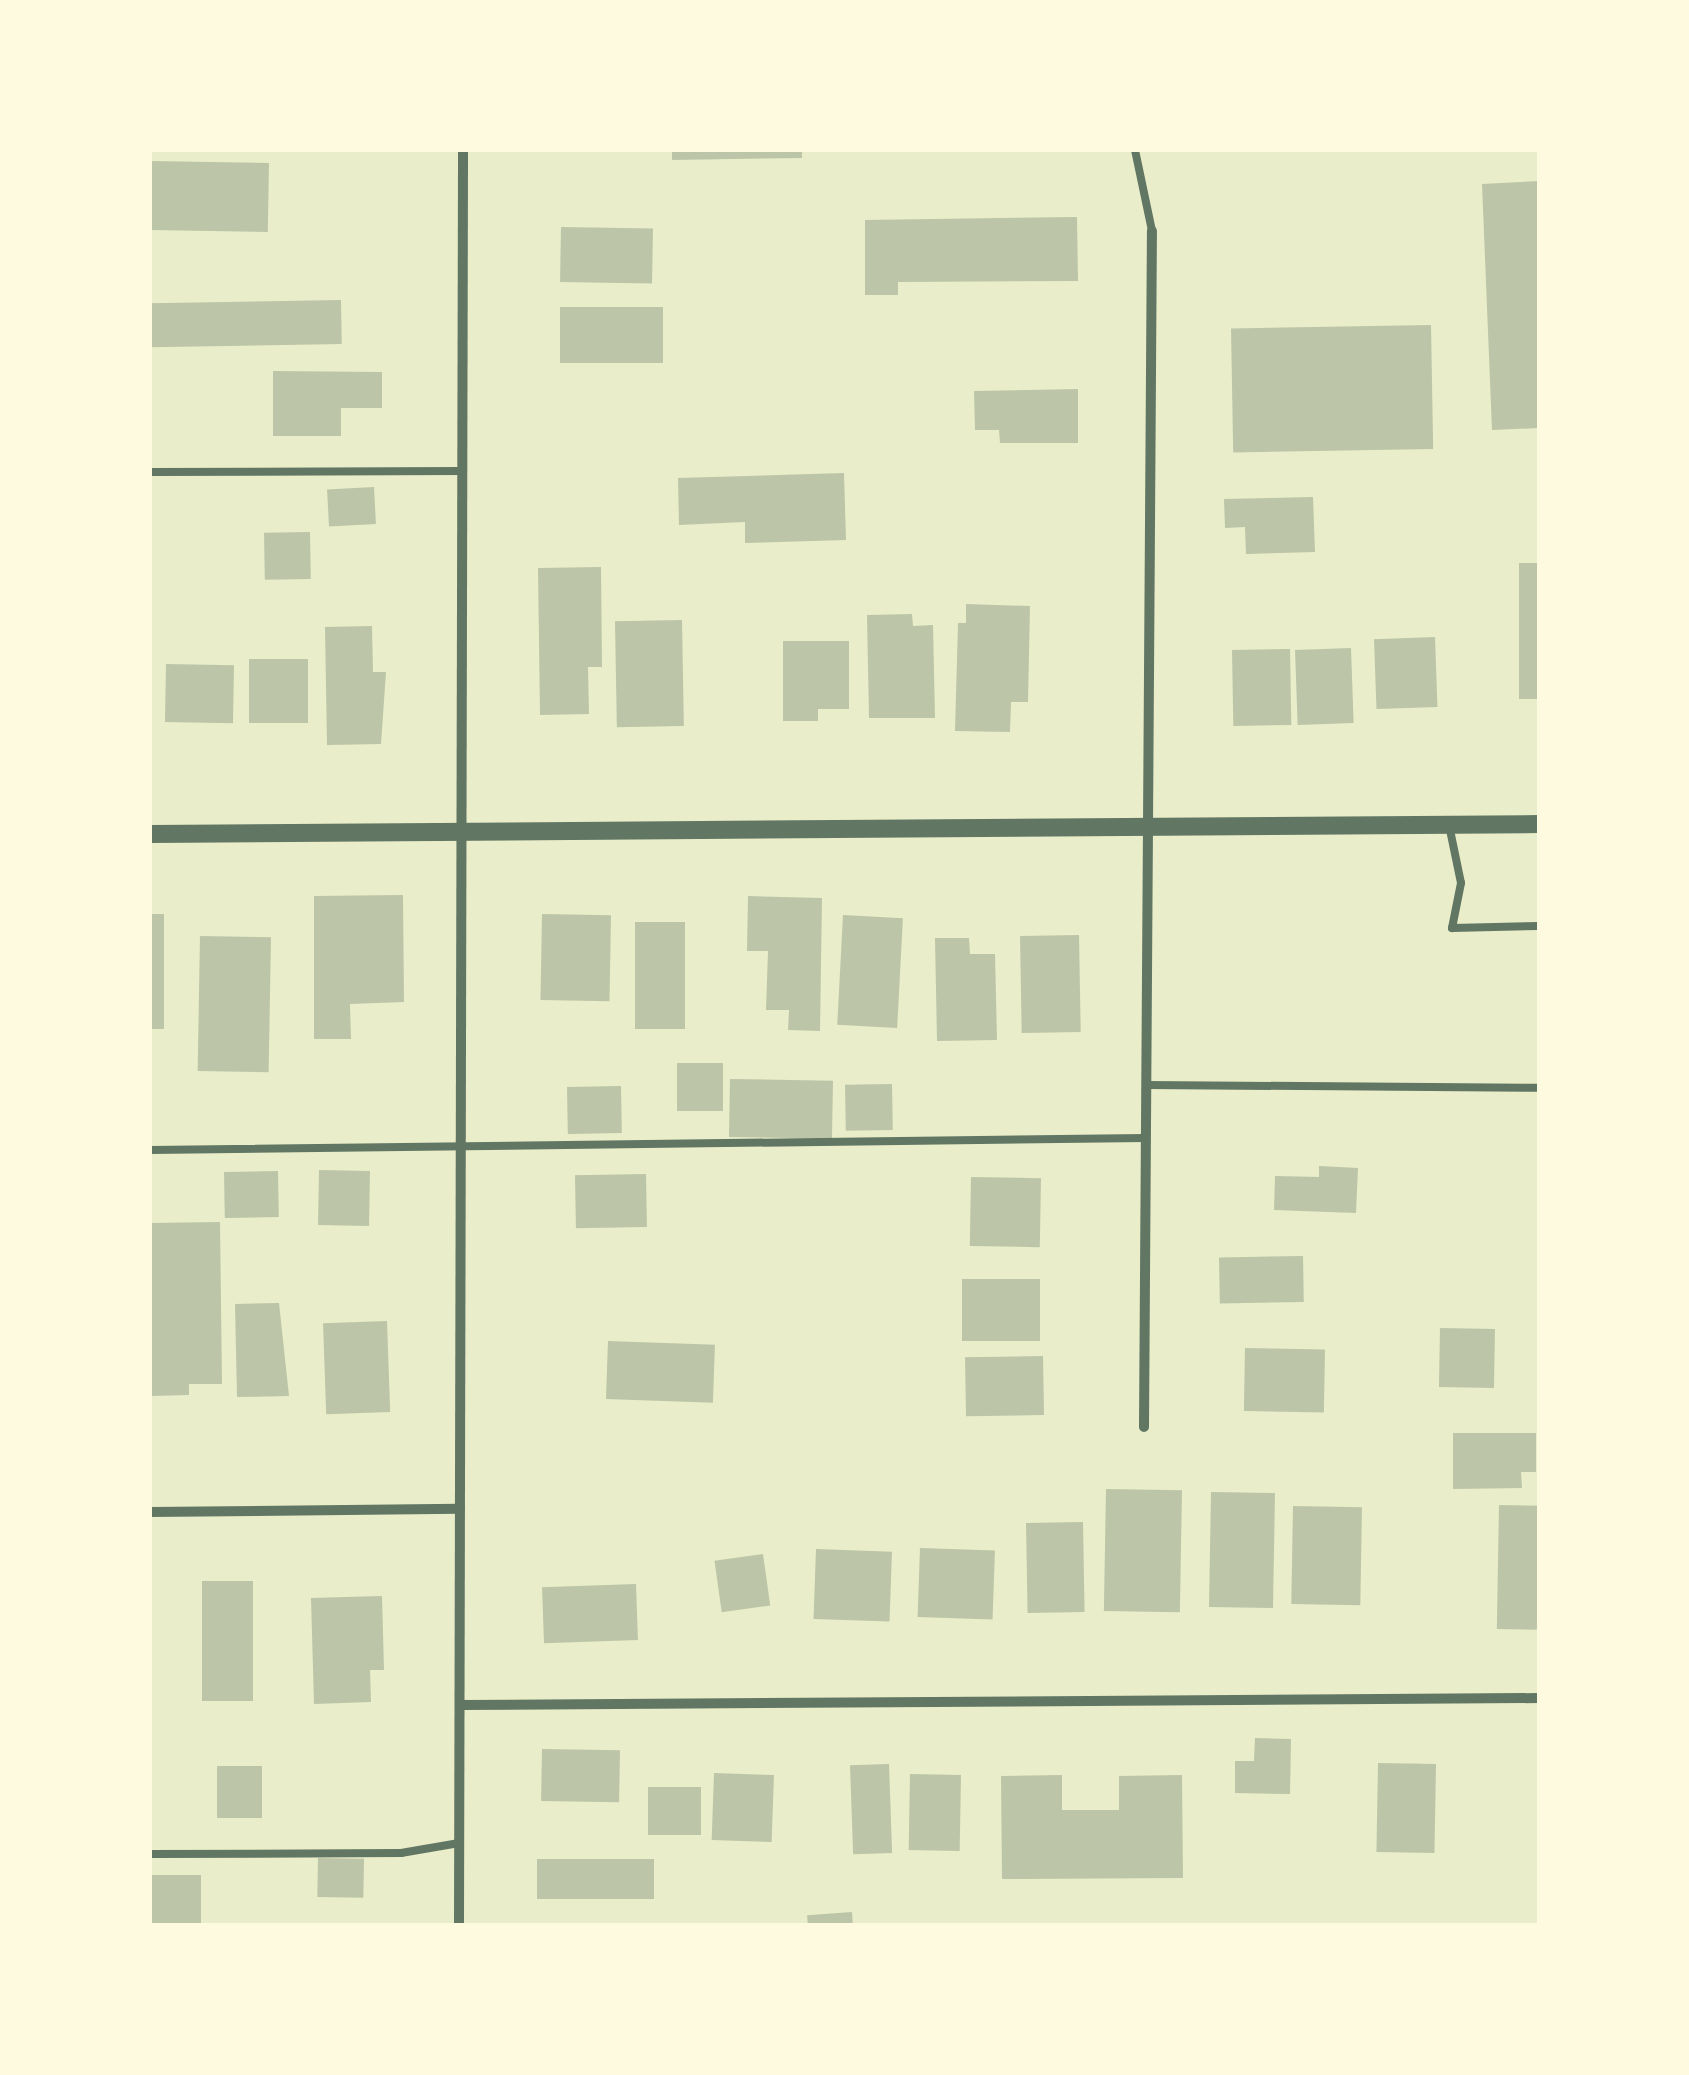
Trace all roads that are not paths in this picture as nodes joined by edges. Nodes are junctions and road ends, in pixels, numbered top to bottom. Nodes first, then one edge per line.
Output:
1 (463, 150) edge
2 (1134, 150) edge
3 (1152, 231) joint
4 (462, 471) junction
5 (150, 472) edge
6 (1539, 824) edge
7 (1448, 825) junction
8 (1148, 827) junction
9 (150, 834) edge
10 (461, 834) junction
11 (1539, 926) edge
12 (1146, 1085) junction
13 (1539, 1088) edge
14 (1146, 1138) junction
15 (461, 1147) junction
16 (150, 1150) edge
17 (1144, 1426) dead end
18 (460, 1509) junction
19 (150, 1512) edge
20 (1539, 1698) edge
21 (460, 1705) junction
22 (459, 1842) junction
23 (150, 1854) edge
24 (459, 1925) edge

1 - 4 street
2 - 3 lane
3 - 8 street
4 - 5 lane
4 - 10 street
6 - 7 street
7 - 8 street
7 - 11 lane
8 - 10 street
8 - 12 street
9 - 10 street
10 - 15 street
12 - 13 lane
12 - 14 street
14 - 15 lane
14 - 17 street
15 - 16 lane
15 - 18 street
18 - 19 street
18 - 21 street
20 - 21 street
21 - 22 street
22 - 23 lane
22 - 24 street

